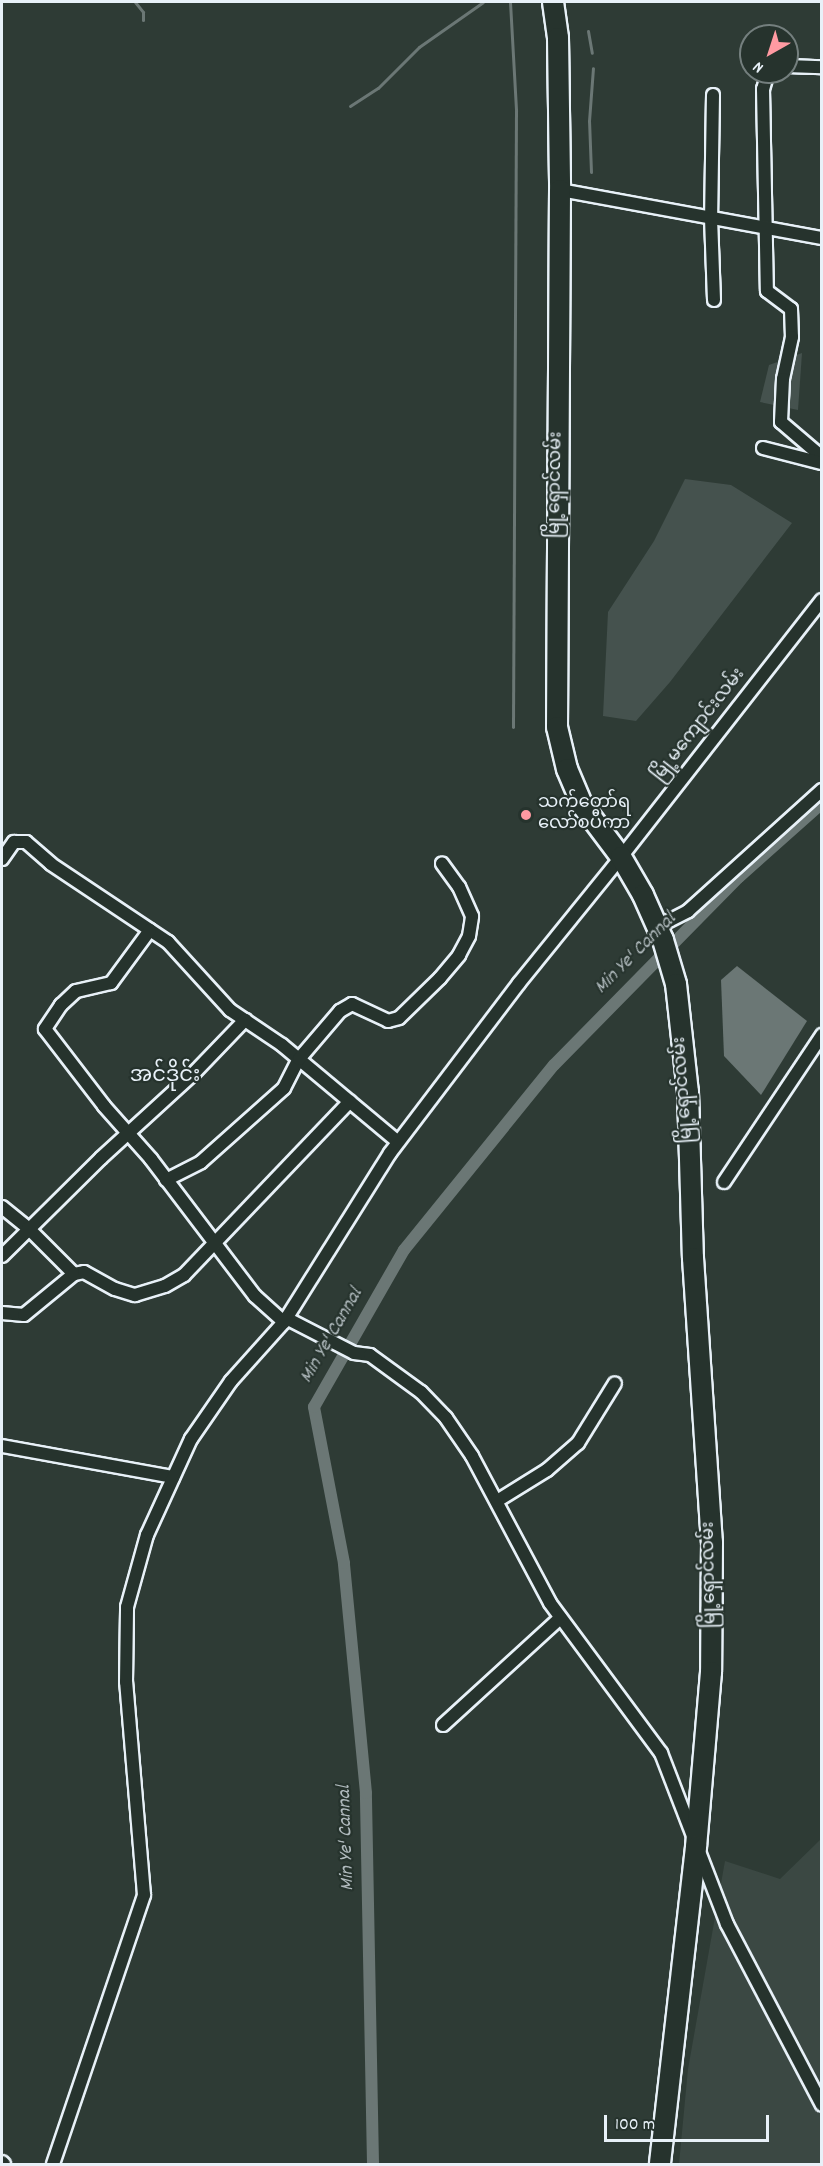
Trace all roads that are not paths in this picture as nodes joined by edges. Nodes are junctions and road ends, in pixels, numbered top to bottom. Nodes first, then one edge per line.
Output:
1 (553, 2) edge
2 (799, 66) edge
3 (822, 67) edge
4 (765, 84) edge
5 (713, 95) dead end
6 (560, 190) junction
7 (711, 218) junction
8 (766, 230) junction
9 (822, 238) edge
10 (714, 300) dead end
11 (763, 448) dead end
12 (822, 457) edge
13 (822, 463) edge
14 (822, 600) edge
15 (822, 790) edge
16 (621, 857) junction
17 (2, 859) edge
18 (442, 864) dead end
19 (150, 930) junction
20 (660, 934) junction
21 (245, 1020) junction
22 (822, 1035) edge
23 (299, 1059) junction
24 (350, 1101) junction
25 (128, 1134) junction
26 (398, 1142) junction
27 (166, 1180) junction
28 (724, 1182) dead end
29 (2, 1207) edge
30 (28, 1228) junction
31 (214, 1245) junction
32 (2, 1256) edge
33 (74, 1274) junction
34 (2, 1313) edge
35 (285, 1320) junction
36 (615, 1383) dead end
37 (2, 1446) edge
38 (173, 1477) junction
39 (497, 1501) junction
40 (560, 1618) junction
41 (443, 1725) dead end
42 (696, 1847) junction
43 (822, 2104) edge
44 (53, 2164) edge
45 (660, 2164) edge

1 - 6 main road, မြို့ရှောင်လမ်း
2 - 3 street
4 - 8 street
5 - 7 street
6 - 7 street
6 - 16 main road, မြို့ရှောင်လမ်း
7 - 8 street
7 - 10 street
8 - 9 street
8 - 12 street
11 - 13 street
14 - 16 street, မြို့မကျောင်းလမ်း
15 - 20 street
16 - 20 main road, မြို့ရှောင်လမ်း
16 - 26 street, မြို့မကျောင်းလမ်း
17 - 19 street
18 - 23 street
19 - 21 street
19 - 25 street
20 - 42 main road, မြို့ရှောင်လမ်း
21 - 23 street
21 - 25 street
22 - 28 street
23 - 24 street
23 - 27 street
24 - 26 street
24 - 31 street
25 - 27 street
25 - 30 street
26 - 35 street, မြို့မကျောင်းလမ်း
27 - 31 street
29 - 30 street
30 - 32 street
30 - 33 street
31 - 33 street
31 - 35 street
33 - 34 street
35 - 38 street, မြို့မကျောင်းလမ်း
35 - 39 street
36 - 39 street
37 - 38 street
38 - 44 street, မြို့မကျောင်းလမ်း
39 - 40 street
40 - 41 street
40 - 42 street
42 - 43 street
42 - 45 main road, မြို့ရှောင်လမ်း

